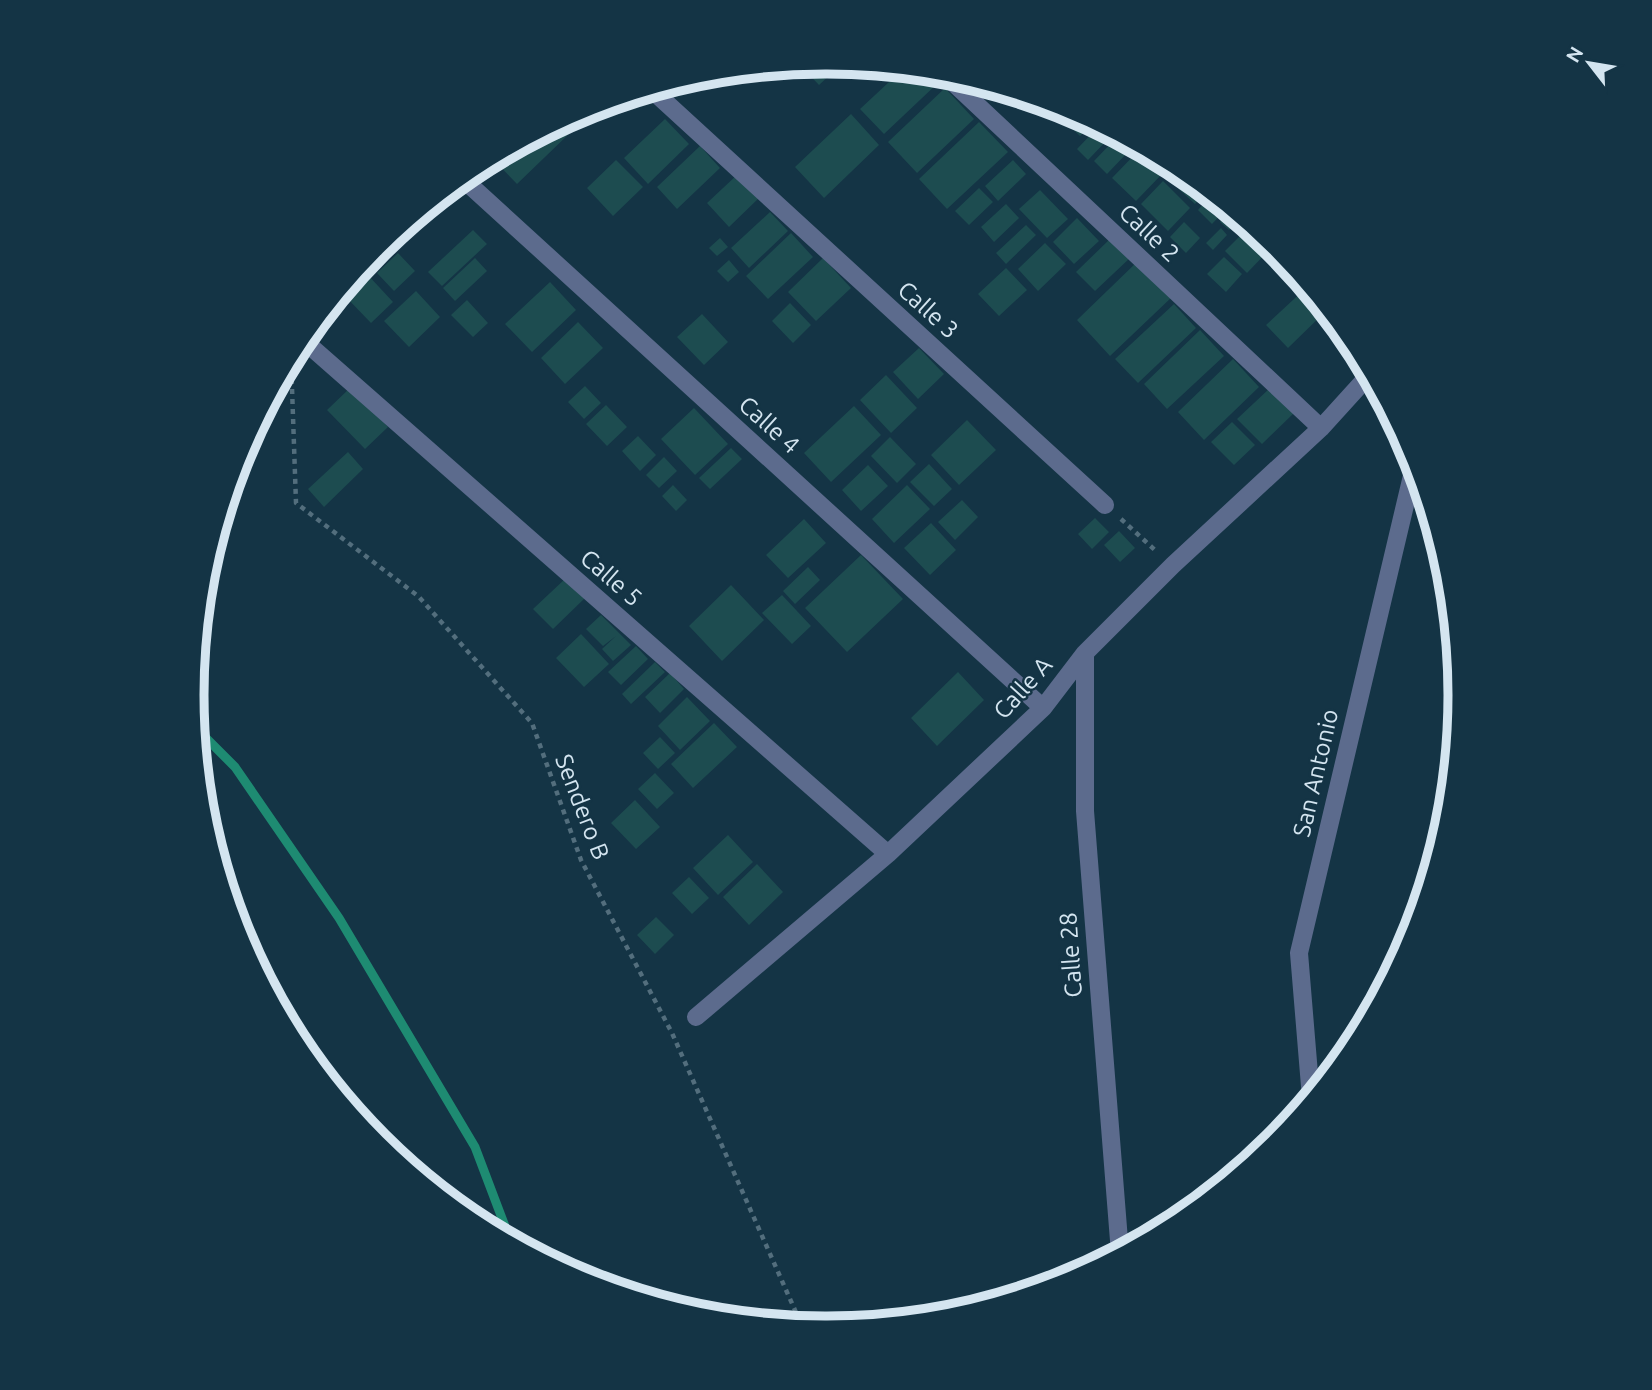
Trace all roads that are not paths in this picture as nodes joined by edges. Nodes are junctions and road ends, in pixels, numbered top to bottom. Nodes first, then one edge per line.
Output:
1 (959, 88) edge
2 (659, 97) edge
3 (470, 186) edge
4 (311, 348) edge
5 (1363, 382) edge
6 (1321, 428) junction
7 (1410, 483) edge
8 (1105, 505) road end
9 (1085, 653) junction
10 (1043, 708) junction
11 (888, 854) junction
12 (696, 1017) dead end
13 (1310, 1084) edge
14 (1119, 1242) edge

1 - 6 street, Calle 2
2 - 8 street, Calle 3
3 - 10 street, Calle 4
4 - 11 street, Calle 5
5 - 6 street, Calle A
6 - 9 street, Calle A
7 - 13 street, San Antonio
9 - 10 street, Calle A
9 - 14 street, Calle 28
10 - 11 street, Calle A
11 - 12 street, Calle A

